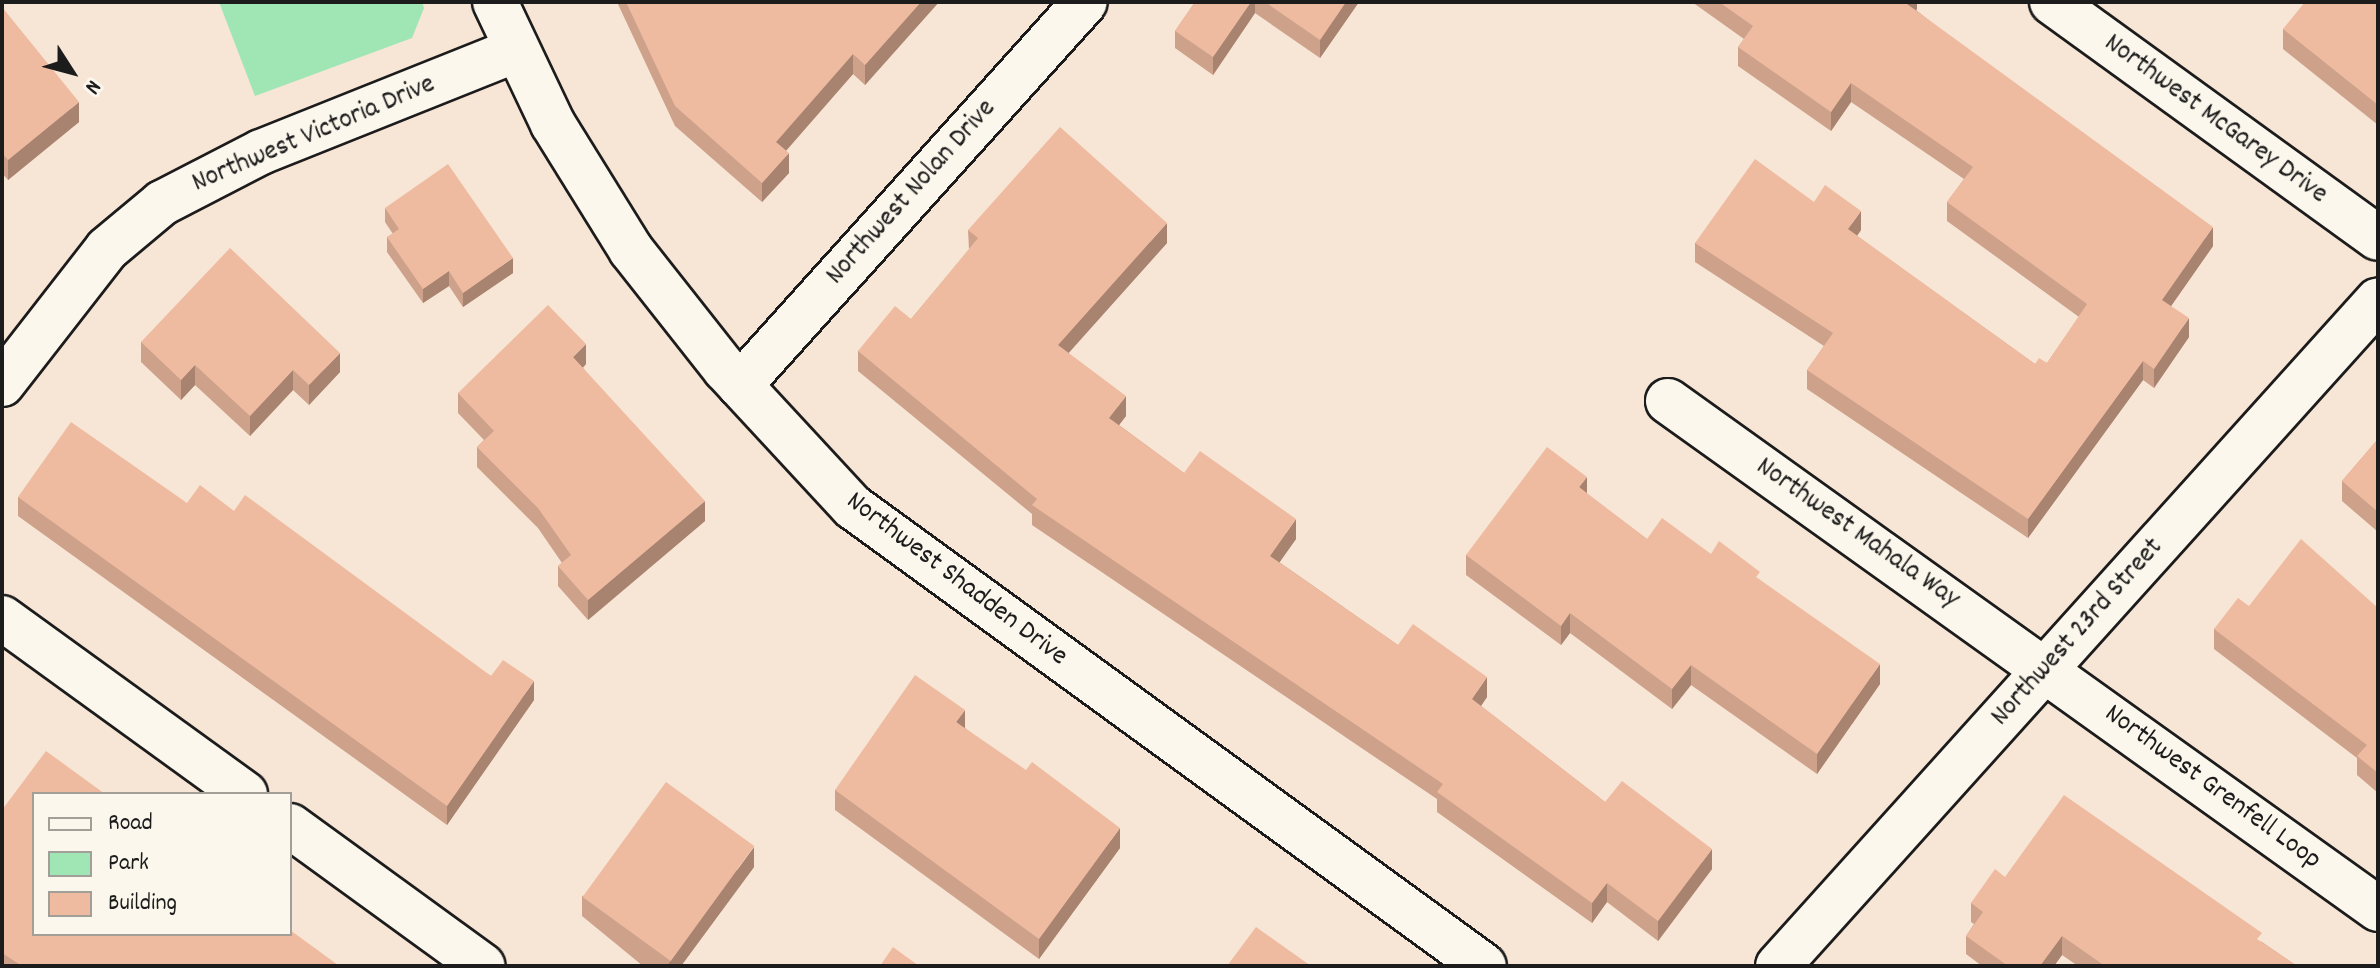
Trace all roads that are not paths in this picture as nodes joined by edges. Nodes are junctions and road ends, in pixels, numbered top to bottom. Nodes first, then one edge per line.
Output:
1 (495, 2) edge
2 (1085, 2) edge
3 (2052, 2) edge
4 (514, 51) junction
5 (2378, 238) edge
6 (2378, 300) edge
7 (2, 384) edge
8 (740, 385) junction
9 (1668, 401) dead end
10 (2, 618) edge
11 (2047, 668) junction
12 (242, 792) edge
13 (292, 827) edge
14 (2378, 909) edge
15 (483, 966) edge
16 (1484, 966) edge
17 (1778, 966) edge

1 - 4 street, Northwest Shadden Drive
2 - 8 street, Northwest Nolan Drive
3 - 5 street, Northwest McGarey Drive
4 - 7 street, Northwest Victoria Drive
4 - 8 street, Northwest Shadden Drive
6 - 11 street, Northwest 23rd Street
8 - 16 street, Northwest Shadden Drive
9 - 11 street, Northwest Mahala Way
10 - 12 street
11 - 14 street, Northwest Grenfell Loop
11 - 17 street, Northwest 23rd Street
13 - 15 street

